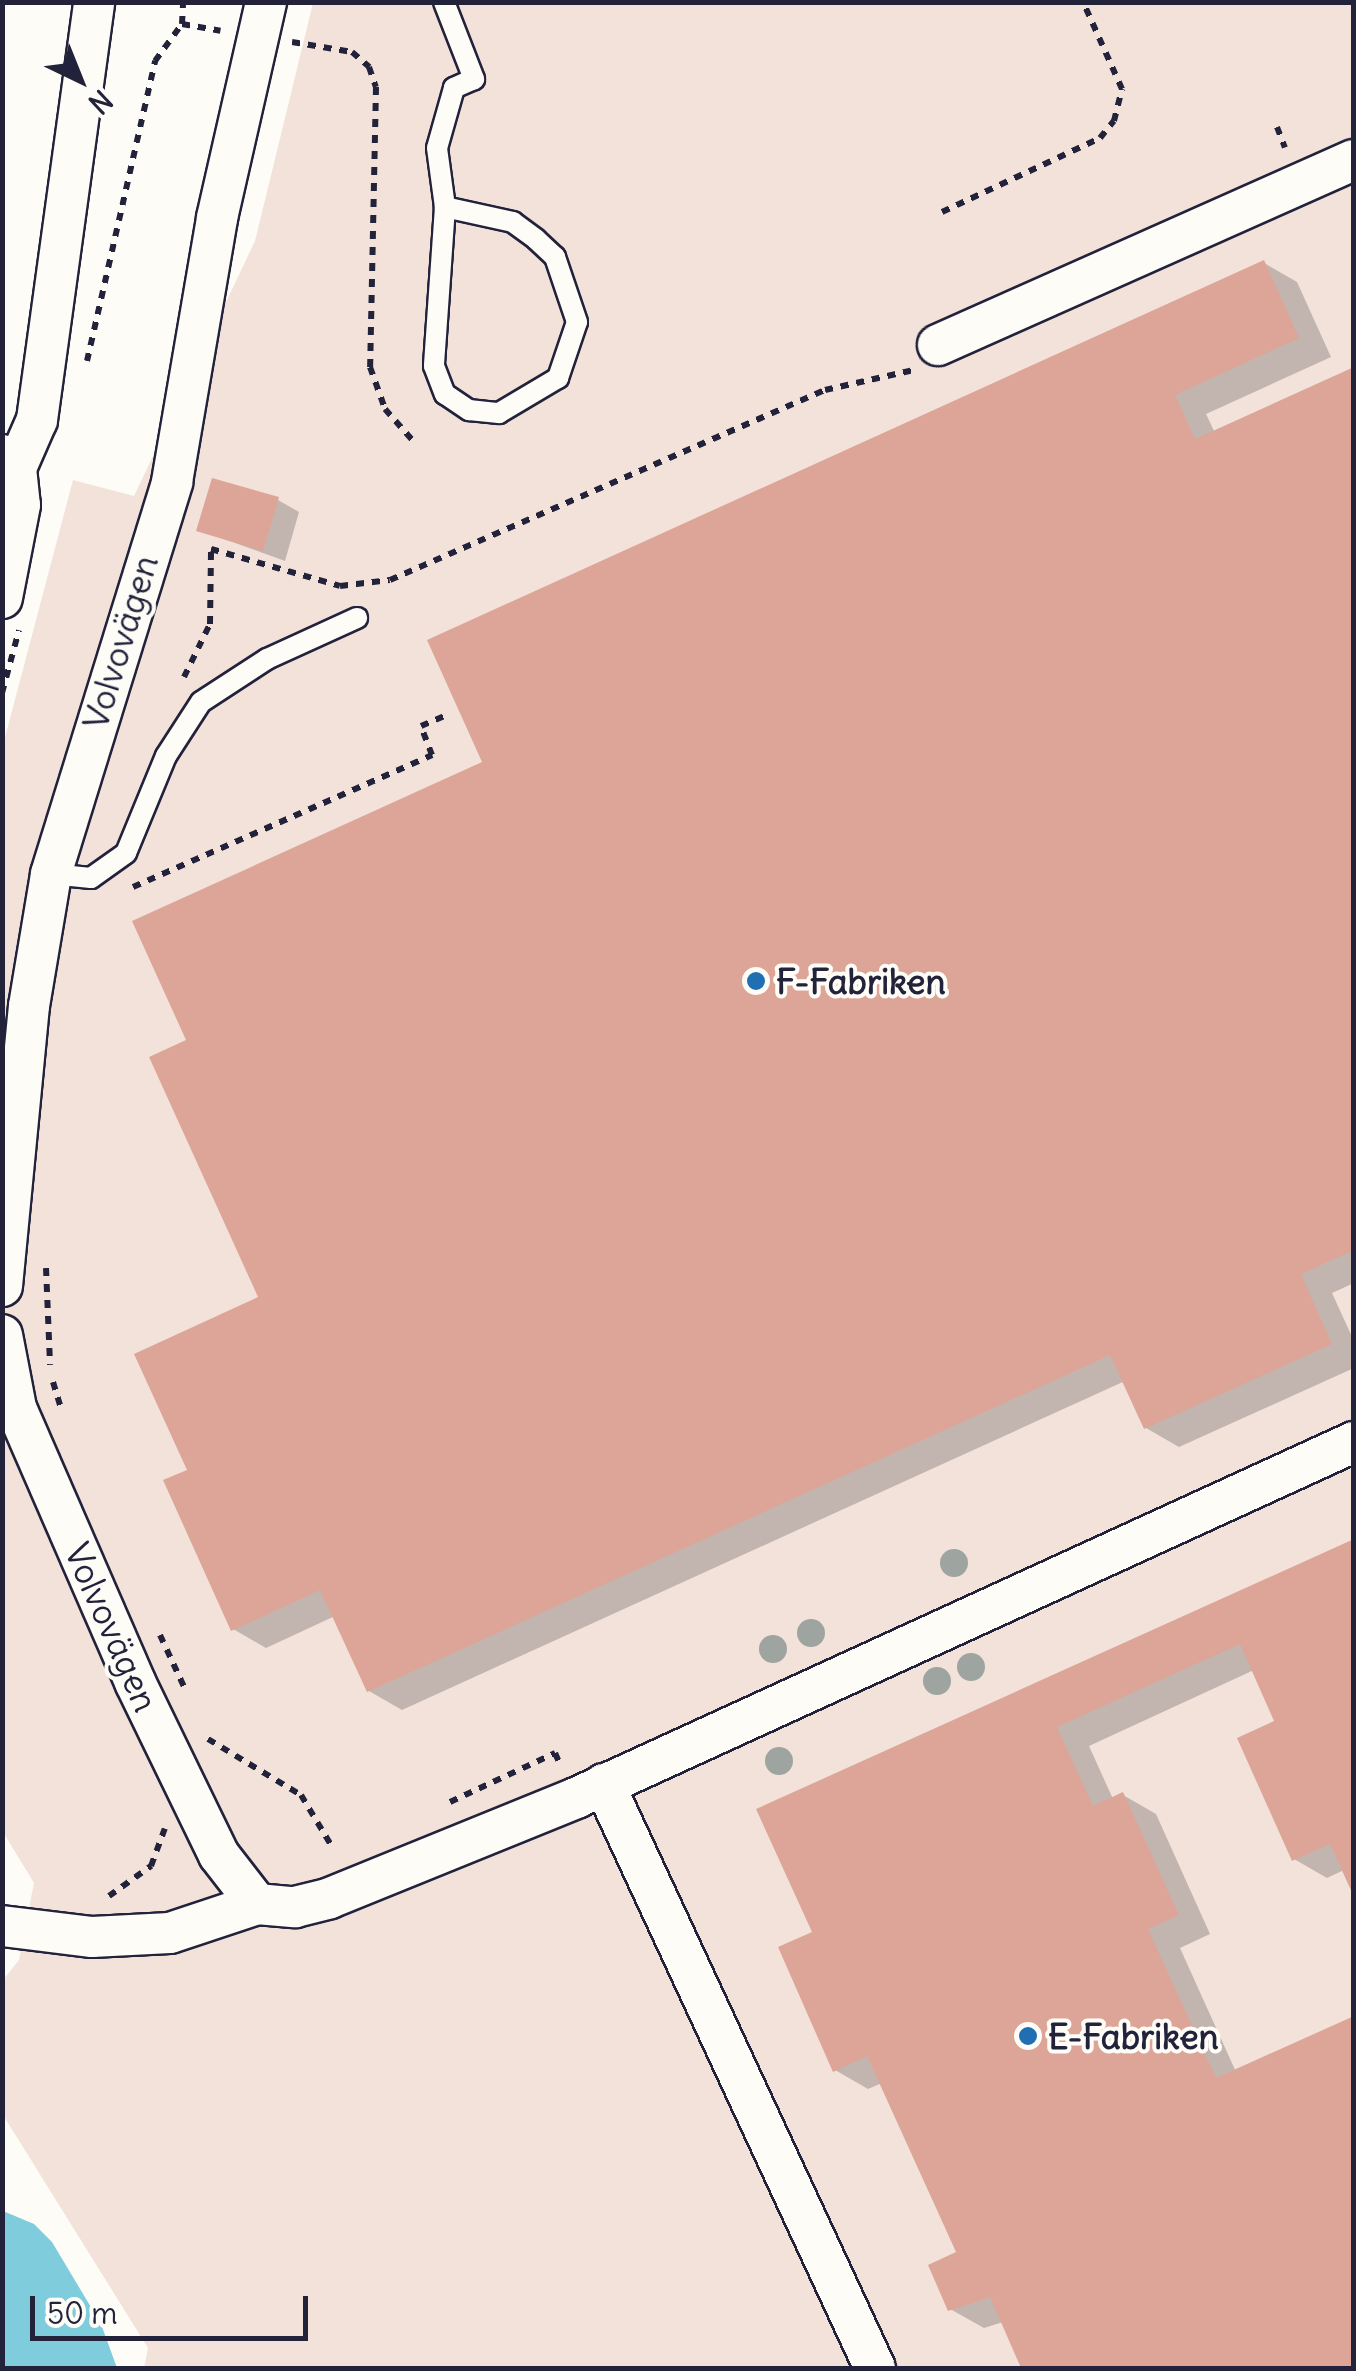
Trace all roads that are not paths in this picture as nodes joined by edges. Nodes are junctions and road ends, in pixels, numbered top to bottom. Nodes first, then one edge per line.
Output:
1 (94, 2) edge
2 (266, 2) edge
3 (444, 2) edge
4 (1354, 160) edge
5 (444, 207) junction
6 (934, 355) road end
7 (9, 462) edge
8 (2, 598) edge
9 (357, 618) dead end
10 (51, 874) junction
11 (2, 1286) edge
12 (2, 1335) edge
13 (1354, 1442) edge
14 (604, 1784) junction
15 (257, 1904) junction
16 (2, 1926) edge
17 (874, 2368) edge

1 - 7 street
2 - 10 street, Volvovägen
3 - 5 lane
4 - 6 street
5 - 5 lane
7 - 8 street
9 - 10 lane
10 - 11 street, Volvovägen
12 - 15 street, Volvovägen
13 - 14 street
14 - 15 street
14 - 17 street
15 - 16 street

